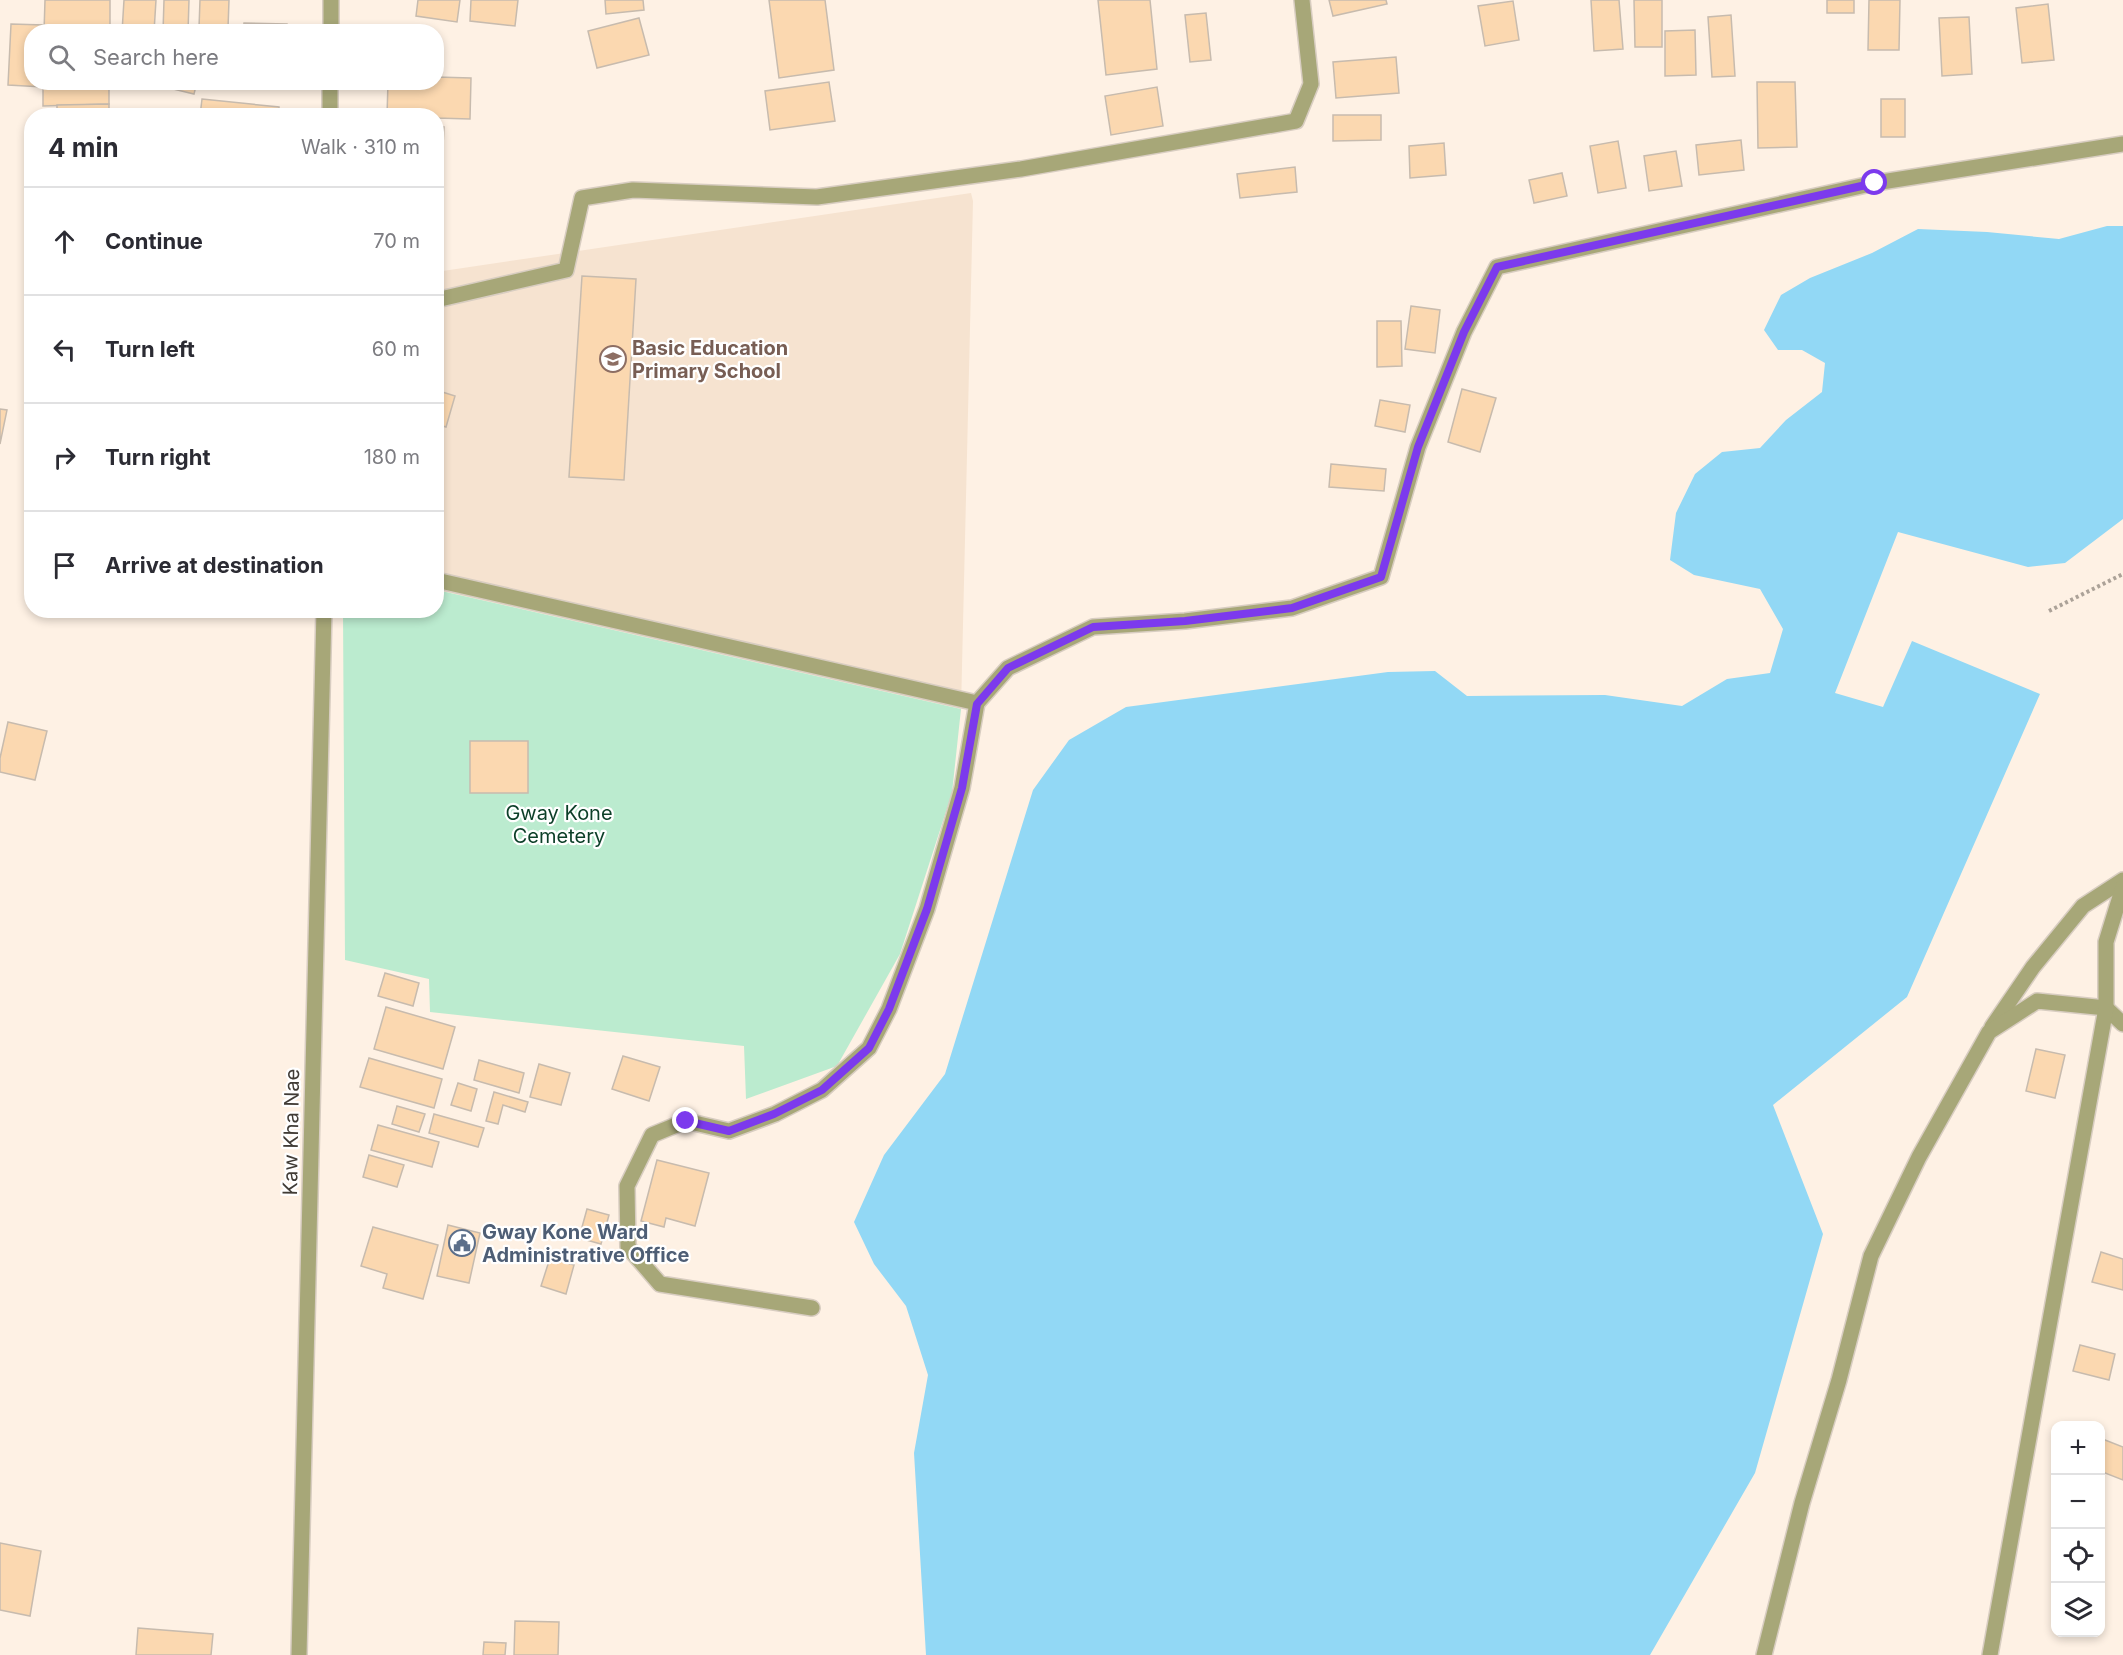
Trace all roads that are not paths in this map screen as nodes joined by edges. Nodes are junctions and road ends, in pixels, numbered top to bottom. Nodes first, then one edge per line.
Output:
1 (331, 0) edge
2 (1302, 0) edge
3 (331, 24) edge
4 (330, 90) edge
5 (330, 108) edge
6 (2123, 144) edge
7 (444, 298) edge
8 (444, 582) edge
9 (324, 618) edge
10 (977, 704) junction
11 (2123, 880) edge
12 (2123, 887) edge
13 (2106, 1008) junction
14 (2123, 1024) edge
15 (1989, 1032) junction
16 (812, 1308) dead end
17 (299, 1655) edge
18 (1764, 1655) edge
19 (1990, 1655) edge

1 - 3 street
2 - 7 street
4 - 5 street
6 - 10 street
8 - 10 street
9 - 17 street, Kaw Kha Nae
10 - 16 street
11 - 15 street
12 - 13 street
13 - 14 street
13 - 15 street
13 - 19 street
15 - 18 street

